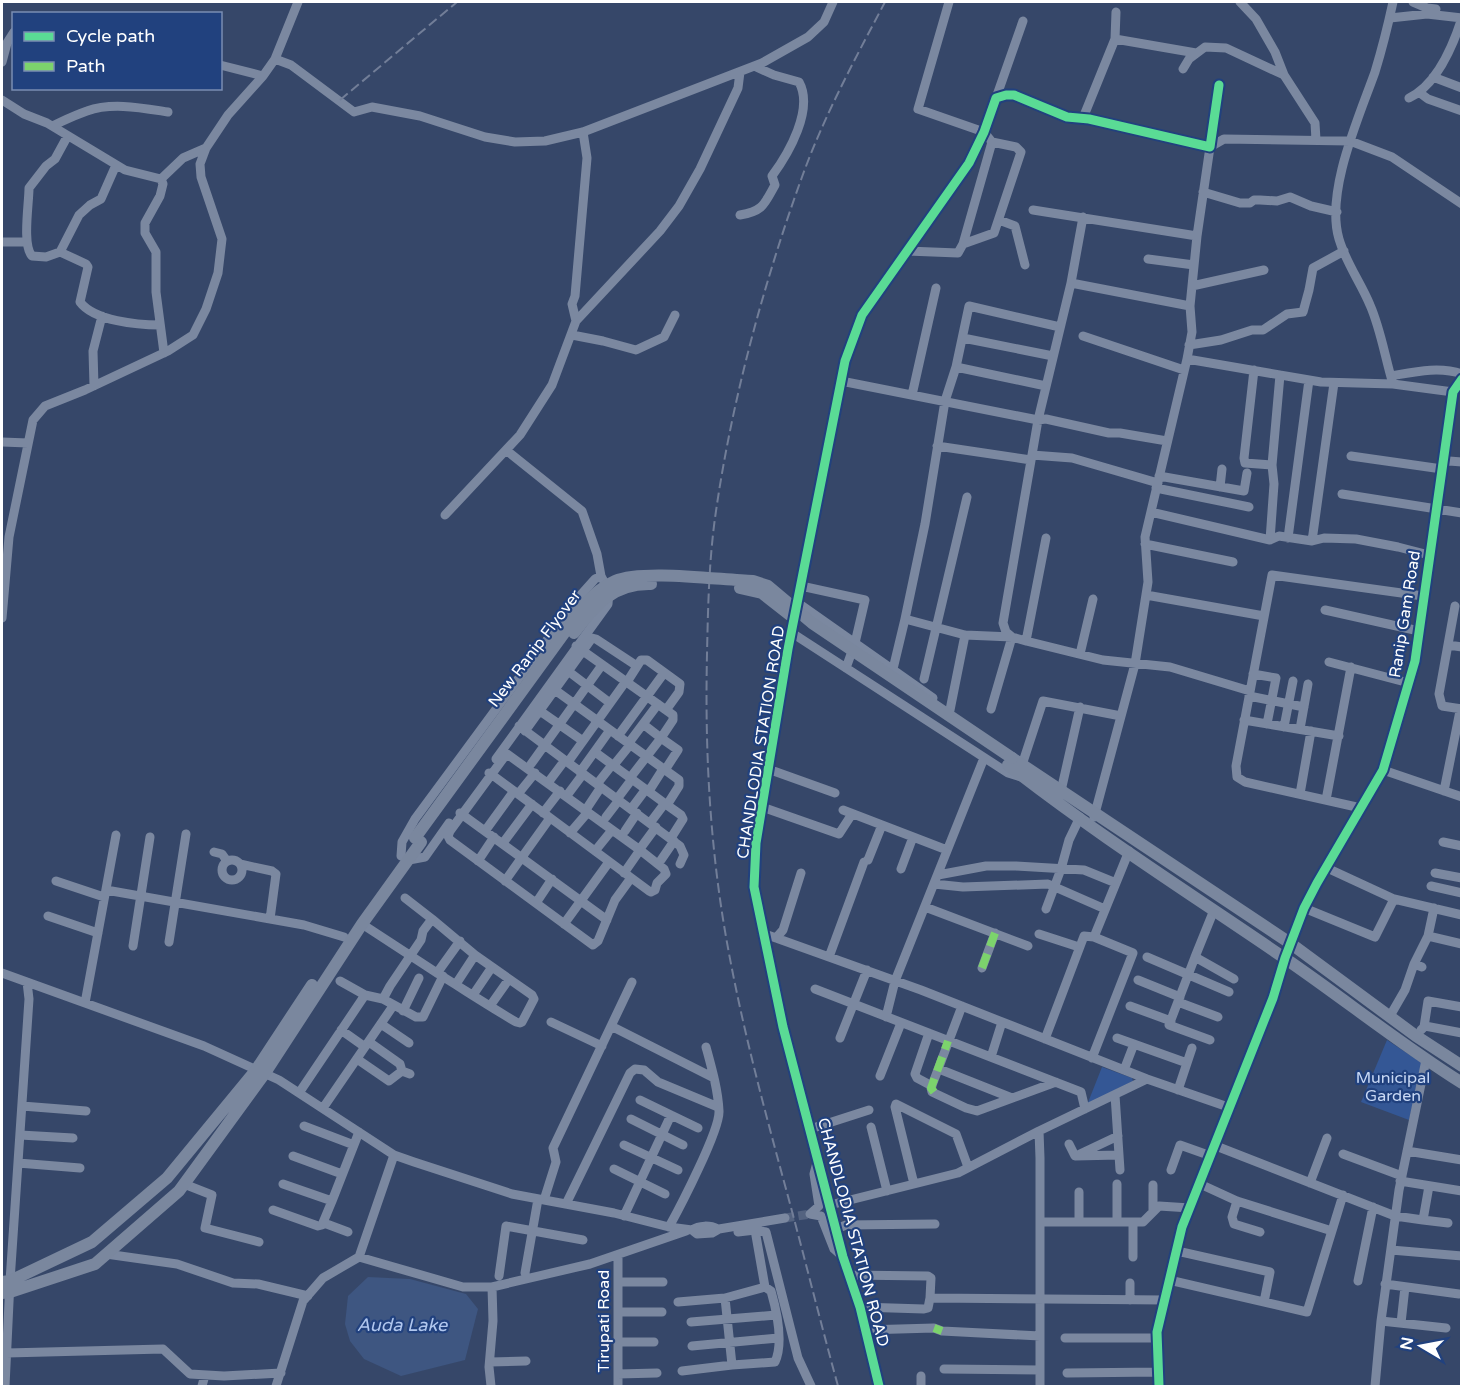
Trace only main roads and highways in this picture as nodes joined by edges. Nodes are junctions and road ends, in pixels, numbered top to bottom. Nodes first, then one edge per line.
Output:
1 (1016, 766) junction
2 (1088, 818) junction
3 (405, 858) junction
4 (1461, 1066) edge
5 (260, 1071) junction
6 (1461, 1083) edge
7 (6, 1287) edge

1 - 2 main road
1 - 2 main road
1 - 3 main road, New Ranip Flyover, bridge
2 - 4 main road
2 - 6 main road
3 - 5 main road
3 - 5 main road
5 - 7 main road
5 - 7 main road

